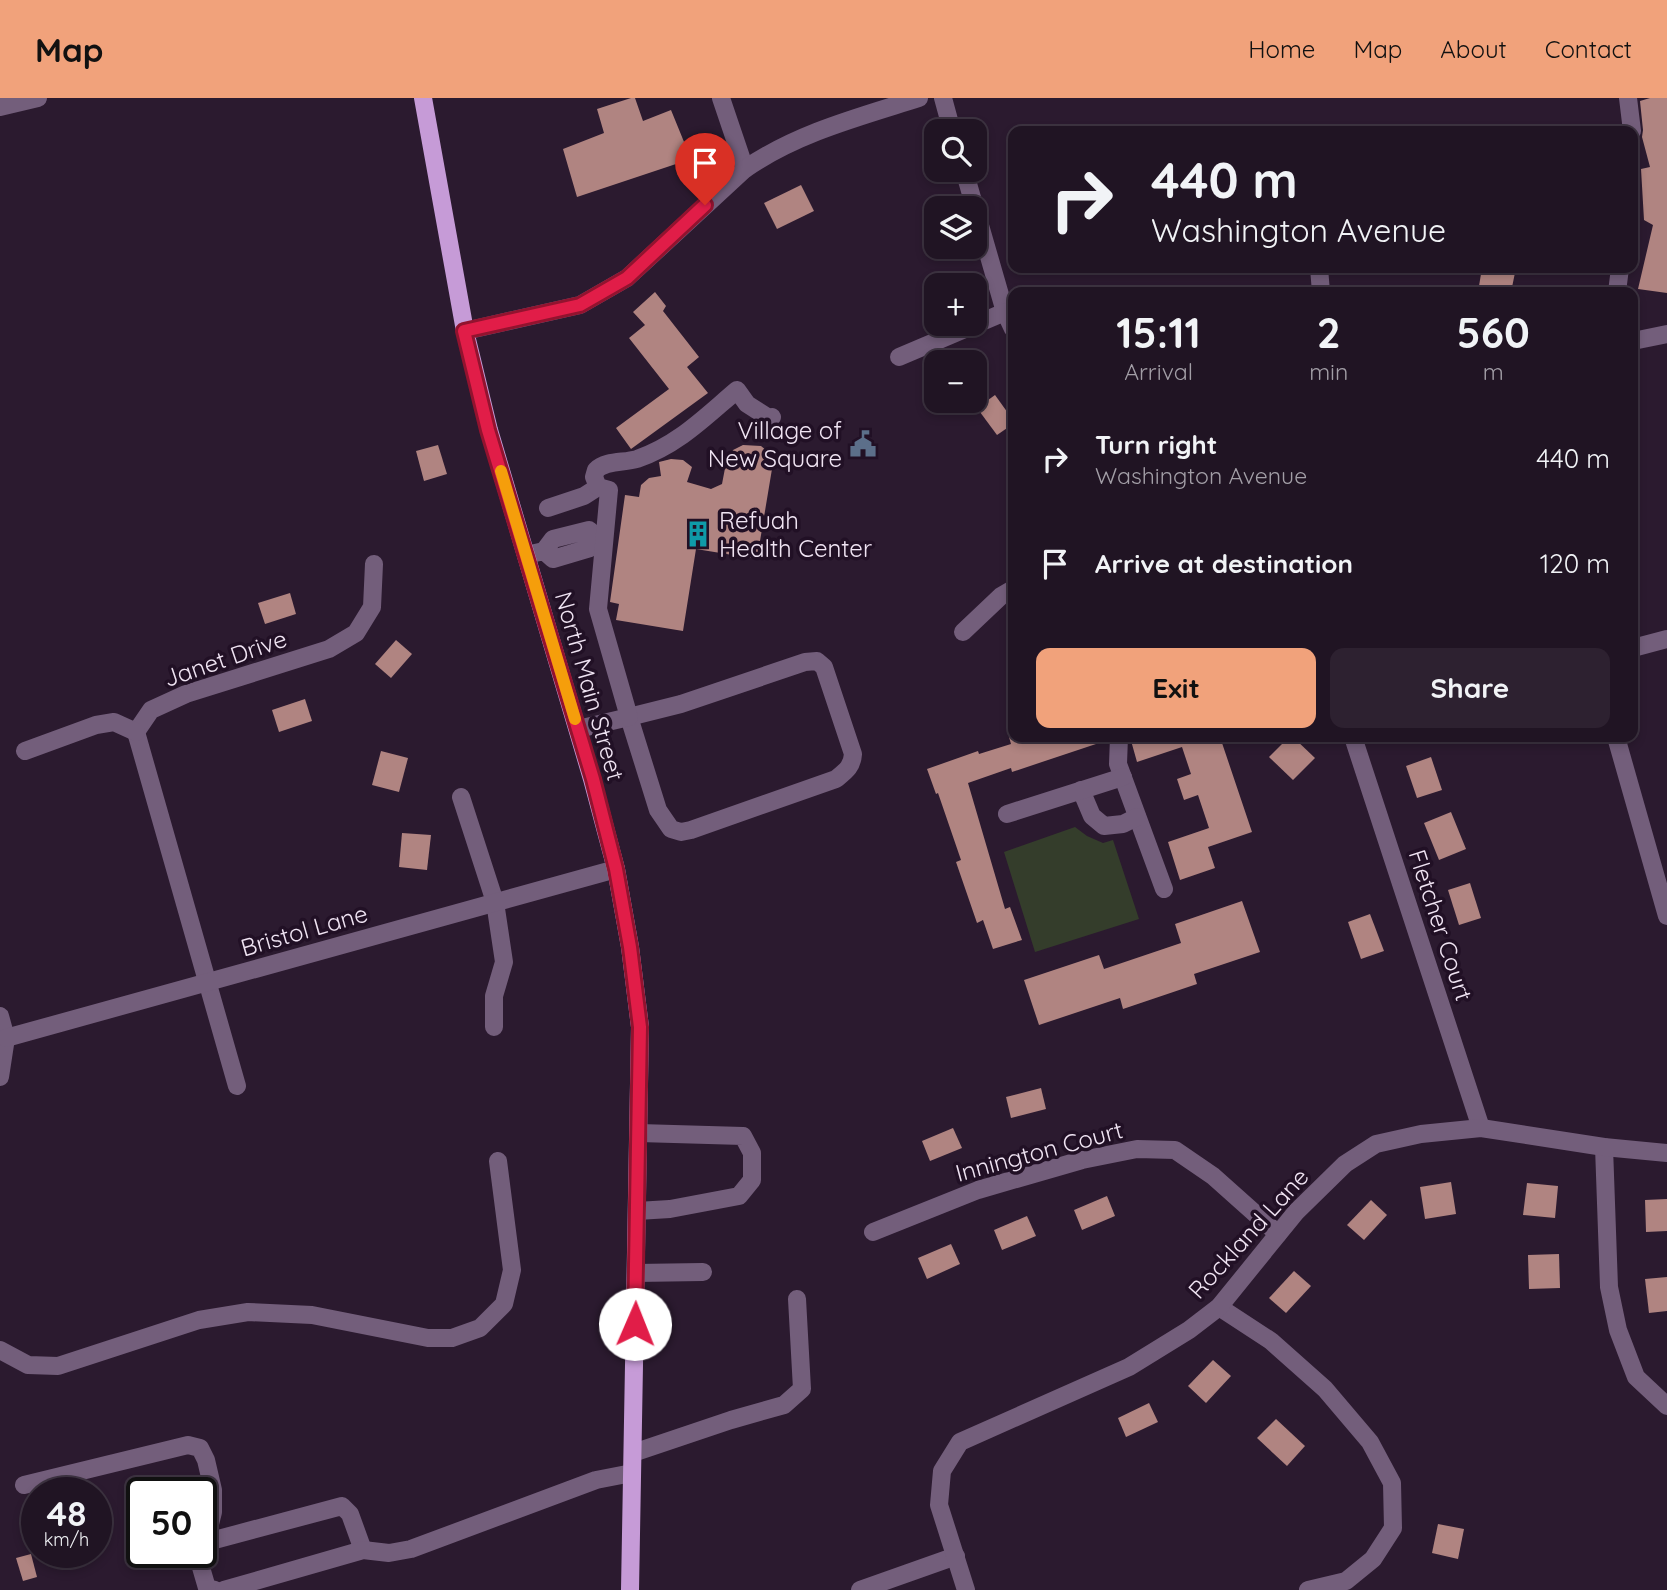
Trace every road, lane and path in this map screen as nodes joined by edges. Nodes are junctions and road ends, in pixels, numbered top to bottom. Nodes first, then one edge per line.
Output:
1 (38, 98) edge
2 (423, 98) edge
3 (722, 98) edge
4 (919, 98) edge
5 (943, 98) edge
6 (1628, 98) edge
7 (0, 107) edge
8 (949, 119) edge
9 (1631, 126) edge
10 (745, 169) junction
11 (967, 182) edge
12 (1005, 312) junction
13 (1008, 318) edge
14 (464, 331) junction
15 (1667, 334) edge
16 (1638, 340) edge
17 (899, 356) dead end
18 (772, 417) dead end
19 (603, 488) junction
20 (548, 508) dead end
21 (601, 537) junction
22 (526, 555) junction
23 (374, 564) dead end
24 (1008, 592) edge
25 (963, 632) dead end
26 (1667, 639) edge
27 (1638, 647) edge
28 (629, 717) junction
29 (578, 729) junction
30 (136, 732) junction
31 (1119, 742) edge
32 (1355, 742) edge
33 (1617, 742) edge
34 (25, 751) dead end
35 (1123, 777) junction
36 (1081, 790) junction
37 (461, 797) dead end
38 (1007, 814) dead end
39 (1137, 817) junction
40 (616, 869) junction
41 (1164, 889) dead end
42 (495, 902) junction
43 (1666, 906) edge
44 (209, 982) junction
45 (0, 1016) edge
46 (494, 1027) dead end
47 (6, 1038) junction
48 (0, 1077) edge
49 (237, 1086) dead end
50 (1481, 1128) junction
51 (639, 1133) junction
52 (1604, 1147) junction
53 (1667, 1153) edge
54 (498, 1161) dead end
55 (637, 1211) junction
56 (873, 1232) dead end
57 (1279, 1234) junction
58 (703, 1272) dead end
59 (636, 1273) junction
60 (797, 1299) dead end
61 (1219, 1307) junction
62 (0, 1349) edge
63 (1667, 1406) edge
64 (633, 1454) junction
65 (632, 1473) junction
66 (57, 1477) edge
67 (210, 1477) edge
68 (217, 1539) edge
69 (363, 1550) junction
70 (956, 1556) junction
71 (201, 1568) edge
72 (215, 1590) edge
73 (224, 1590) edge
74 (630, 1590) edge
75 (860, 1590) edge
76 (966, 1590) edge
77 (1308, 1590) edge

1 - 7 street
2 - 14 main road, North Main Street
3 - 10 street
4 - 10 street
5 - 8 street
6 - 9 street
10 - 14 street
11 - 12 street
12 - 13 street
12 - 17 street
14 - 22 main road, North Main Street
15 - 16 street
18 - 19 street
19 - 20 street
19 - 21 street
21 - 22 street
21 - 28 street
22 - 29 main road, North Main Street
23 - 30 street, Janet Drive
24 - 25 street
26 - 27 street
28 - 28 street
28 - 29 street
29 - 40 main road, North Main Street
30 - 34 street
30 - 44 street
31 - 35 street
32 - 50 street, Fletcher Court
33 - 43 street
35 - 36 street
35 - 39 street
36 - 38 street
36 - 39 street
37 - 42 street
39 - 41 street
40 - 42 street, Bristol Lane
40 - 51 main road, North Main Street
42 - 44 street, Bristol Lane
42 - 46 street
44 - 47 street, Bristol Lane
44 - 49 street
45 - 47 street
47 - 48 street
50 - 52 street, Rockland Lane
50 - 57 street, Rockland Lane
51 - 55 main road, North Main Street
51 - 55 street
52 - 53 street, Rockland Lane
52 - 63 street
54 - 62 street
55 - 59 main road, North Main Street
56 - 57 street, Innington Court
57 - 61 street, Rockland Lane
58 - 59 street
59 - 64 main road, North Main Street
60 - 64 street
61 - 70 street, Rockland Lane
61 - 77 street
64 - 65 main road, North Main Street
65 - 69 street
65 - 74 main road, North Main Street
66 - 67 street
68 - 69 street
69 - 73 street
70 - 75 street
70 - 76 street, Rockland Lane
71 - 72 street

